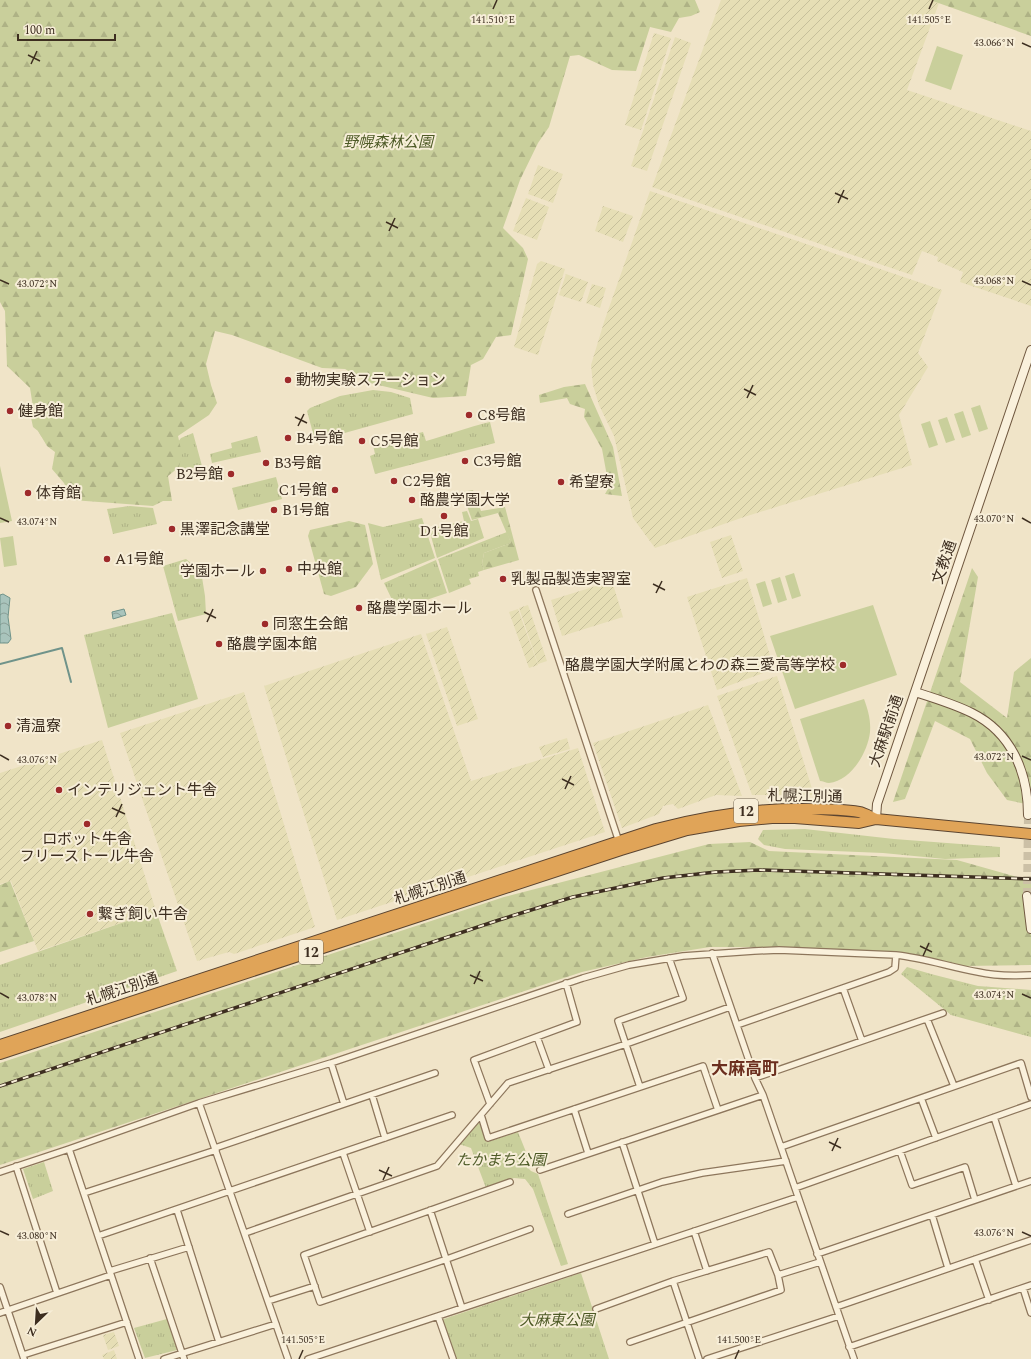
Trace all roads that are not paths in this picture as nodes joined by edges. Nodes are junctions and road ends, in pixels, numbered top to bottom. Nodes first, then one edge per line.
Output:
1 (1031, 350) edge
2 (536, 590) dead end
3 (914, 692) junction
4 (1028, 815) dead end
5 (876, 819) junction
6 (1031, 834) edge
7 (620, 846) junction
8 (1027, 896) dead end
9 (1031, 929) edge
10 (712, 953) junction
11 (896, 955) junction
12 (669, 958) junction
13 (1031, 975) edge
14 (566, 983) junction
15 (843, 988) junction
16 (730, 1007) junction
17 (943, 1013) dead end
18 (927, 1019) junction
19 (737, 1025) junction
20 (537, 1037) junction
21 (862, 1041) junction
22 (626, 1044) junction
23 (0, 1045) edge
24 (0, 1054) edge
25 (331, 1062) junction
26 (549, 1070) junction
27 (435, 1073) dead end
28 (755, 1078) junction
29 (954, 1086) junction
30 (640, 1087) junction
31 (372, 1095) junction
32 (763, 1095) junction
33 (1031, 1097) edge
34 (921, 1098) junction
35 (199, 1103) junction
36 (344, 1104) junction
37 (490, 1104) junction
38 (1031, 1104) edge
39 (574, 1110) junction
40 (718, 1110) junction
41 (452, 1115) dead end
42 (481, 1115) junction
43 (994, 1117) junction
44 (385, 1138) junction
45 (936, 1138) junction
46 (622, 1142) junction
47 (781, 1147) junction
48 (69, 1149) junction
49 (216, 1149) junction
50 (900, 1151) junction
51 (343, 1153) junction
52 (588, 1153) junction
53 (786, 1160) junction
54 (16, 1166) junction
55 (540, 1170) dead end
56 (0, 1172) edge
57 (1031, 1181) edge
58 (510, 1182) dead end
59 (1016, 1186) junction
60 (795, 1188) junction
61 (638, 1190) junction
62 (230, 1192) junction
63 (84, 1193) junction
64 (357, 1194) junction
65 (798, 1197) junction
66 (975, 1200) junction
67 (177, 1210) junction
68 (430, 1210) junction
69 (568, 1214) dead end
70 (932, 1215) junction
71 (530, 1229) dead end
72 (694, 1231) junction
73 (370, 1232) junction
74 (245, 1233) junction
75 (98, 1236) junction
76 (1031, 1240) edge
77 (655, 1244) junction
78 (189, 1247) junction
79 (818, 1254) junction
80 (150, 1258) junction
81 (447, 1259) junction
82 (975, 1259) junction
83 (820, 1262) junction
84 (948, 1268) junction
85 (707, 1271) junction
86 (110, 1273) junction
87 (778, 1275) junction
88 (673, 1281) junction
89 (315, 1286) junction
90 (1031, 1286) edge
91 (0, 1287) edge
92 (1023, 1288) junction
93 (57, 1293) junction
94 (989, 1300) junction
95 (268, 1301) junction
96 (836, 1307) junction
97 (462, 1308) junction
98 (596, 1309) dead end
99 (8, 1310) junction
100 (0, 1313) edge
101 (1031, 1313) edge
102 (438, 1316) junction
103 (839, 1316) junction
104 (127, 1322) junction
105 (686, 1323) junction
106 (276, 1324) junction
107 (219, 1342) junction
108 (630, 1342) dead end
109 (850, 1347) junction
110 (183, 1356) edge
111 (24, 1357) edge
112 (139, 1359) edge
113 (164, 1359) edge
114 (288, 1359) edge
115 (308, 1359) edge
116 (453, 1359) edge
117 (699, 1359) edge
118 (707, 1359) edge
119 (854, 1359) edge

1 - 3 street, 文教通
2 - 7 street
3 - 4 street, 大麻駅前通
3 - 5 street, 大麻駅前通
5 - 6 highway, 札幌江別通 / 12
5 - 7 highway, 札幌江別通 / 12
7 - 23 highway, 札幌江別通 / 12
7 - 24 highway, 札幌江別通 / 12
8 - 9 street
10 - 11 street
10 - 12 street
10 - 16 street
11 - 13 street
11 - 15 street
12 - 14 street
12 - 22 street
14 - 20 street
14 - 25 street
15 - 19 street
15 - 21 street
16 - 19 street
16 - 22 street
17 - 18 street
18 - 21 street
18 - 29 street
19 - 28 street
20 - 26 street
20 - 37 street
21 - 28 street
22 - 26 street
22 - 30 street
25 - 35 street
25 - 36 street
26 - 37 street
27 - 31 street
28 - 32 street
29 - 33 street
29 - 34 street
30 - 39 street
30 - 40 street
31 - 36 street
31 - 44 street
32 - 40 street
32 - 47 street
34 - 45 street
34 - 47 street
35 - 48 street
35 - 49 street
36 - 49 street
37 - 42 street
38 - 43 street
39 - 42 street
39 - 52 street
40 - 46 street
41 - 44 street
42 - 64 street
43 - 45 street
43 - 59 street
44 - 51 street
45 - 50 street
46 - 52 street
46 - 61 street
47 - 53 street
48 - 54 street
48 - 63 street
49 - 62 street
49 - 63 street
50 - 60 street
50 - 66 street
51 - 62 street
51 - 64 street
52 - 55 street
53 - 60 street
53 - 61 street
54 - 56 street
54 - 93 street
57 - 59 street
58 - 68 street
59 - 66 street
60 - 65 street
61 - 69 street
61 - 77 street
62 - 67 street
62 - 74 street
63 - 75 street
64 - 73 street
64 - 74 street
65 - 72 street
65 - 79 street
66 - 70 street
67 - 75 street
67 - 78 street
68 - 73 street
68 - 81 street
70 - 79 street
70 - 84 street
71 - 81 street
72 - 77 street
72 - 85 street
73 - 89 street
74 - 95 street
75 - 86 street
76 - 82 street
77 - 97 street
78 - 80 street
78 - 107 street
79 - 83 street
80 - 86 street
80 - 110 street
81 - 89 street
81 - 97 street
82 - 84 street
82 - 94 street
83 - 87 street
83 - 96 street
84 - 96 street
85 - 87 street
85 - 88 street
86 - 93 street
86 - 104 street
87 - 105 street
88 - 98 street
88 - 105 street
89 - 95 street
90 - 92 street
91 - 99 street
92 - 94 street
92 - 101 street
93 - 99 street
94 - 109 street
95 - 106 street
96 - 103 street
97 - 102 street
99 - 100 street
99 - 111 street
102 - 115 street
102 - 116 street
103 - 109 street
103 - 118 street
104 - 111 street
104 - 112 street
105 - 108 street
105 - 117 street
106 - 107 street
106 - 114 street
107 - 110 street
109 - 119 street
110 - 113 street

